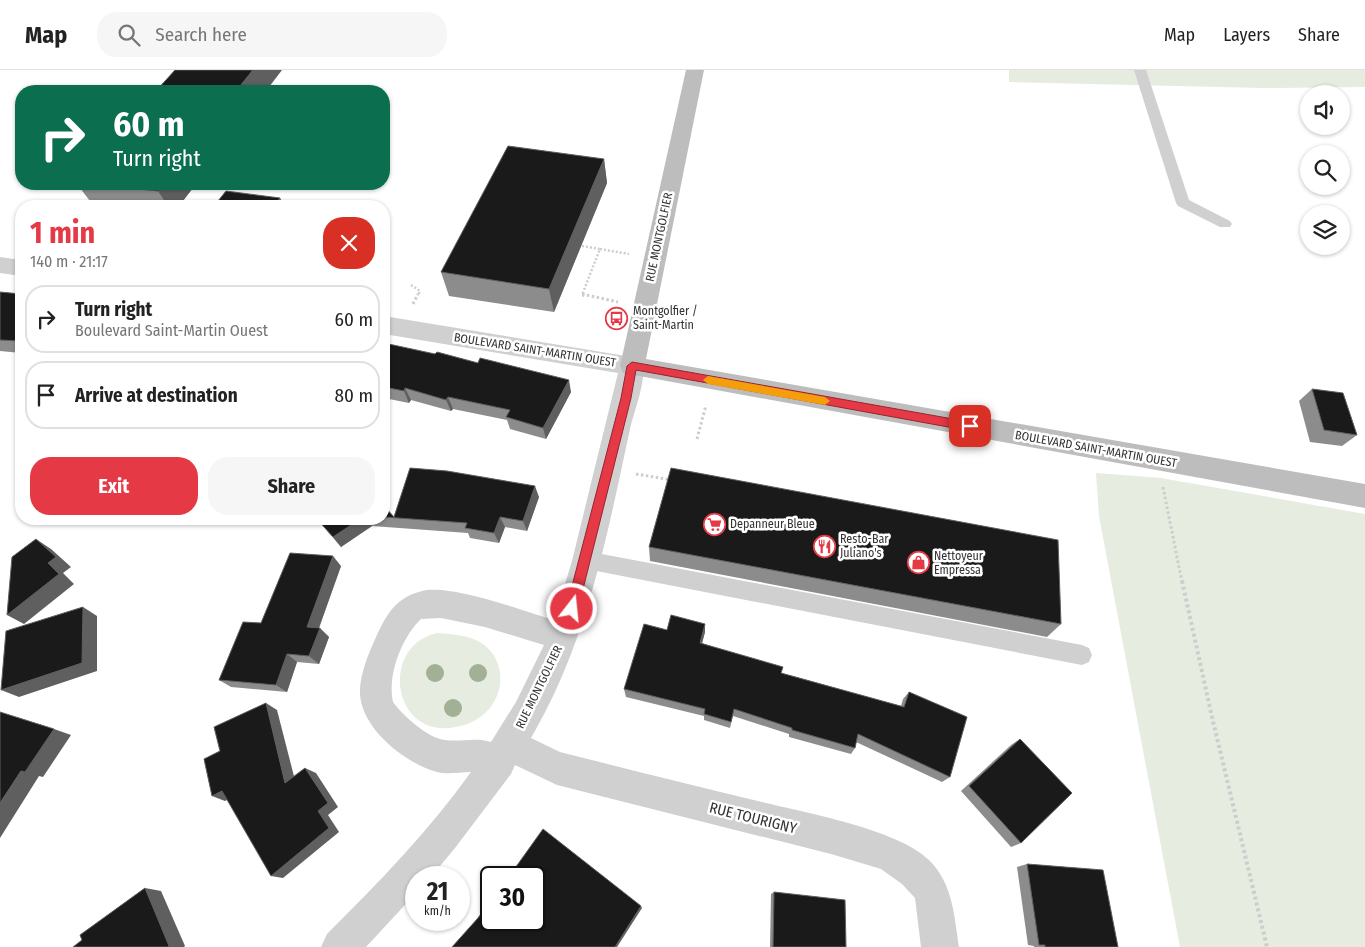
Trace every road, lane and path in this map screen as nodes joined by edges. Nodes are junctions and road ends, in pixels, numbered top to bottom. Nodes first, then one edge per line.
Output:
1 (695, 70) edge
2 (1140, 70) edge
3 (1225, 224) dead end
4 (582, 246) dead end
5 (600, 249) junction
6 (629, 254) dead end
7 (0, 265) edge
8 (15, 267) edge
9 (411, 285) dead end
10 (420, 291) dead end
11 (619, 302) dead end
12 (390, 326) edge
13 (632, 366) junction
14 (707, 402) dead end
15 (697, 439) dead end
16 (636, 474) dead end
17 (1161, 478) dead end
18 (682, 481) edge
19 (1365, 496) edge
20 (586, 560) junction
21 (562, 637) junction
22 (1082, 655) dead end
23 (504, 754) junction
24 (340, 947) edge
25 (940, 947) edge
26 (1267, 947) edge

1 - 13 main road, RUE MONTGOLFIER
2 - 3 lane
4 - 5 path
5 - 6 path
5 - 11 path
7 - 8 street
9 - 10 path
12 - 13 street, BOULEVARD SAINT-MARTIN OUEST
13 - 19 main road, BOULEVARD SAINT-MARTIN OUEST
13 - 20 street, RUE MONTGOLFIER
14 - 15 path
16 - 18 path
17 - 26 path
20 - 21 street, RUE MONTGOLFIER
20 - 22 lane
21 - 23 street, RUE MONTGOLFIER
21 - 23 street, RUE MONTGOLFIER
23 - 24 street, RUE MONTGOLFIER
23 - 25 street, RUE TOURIGNY

